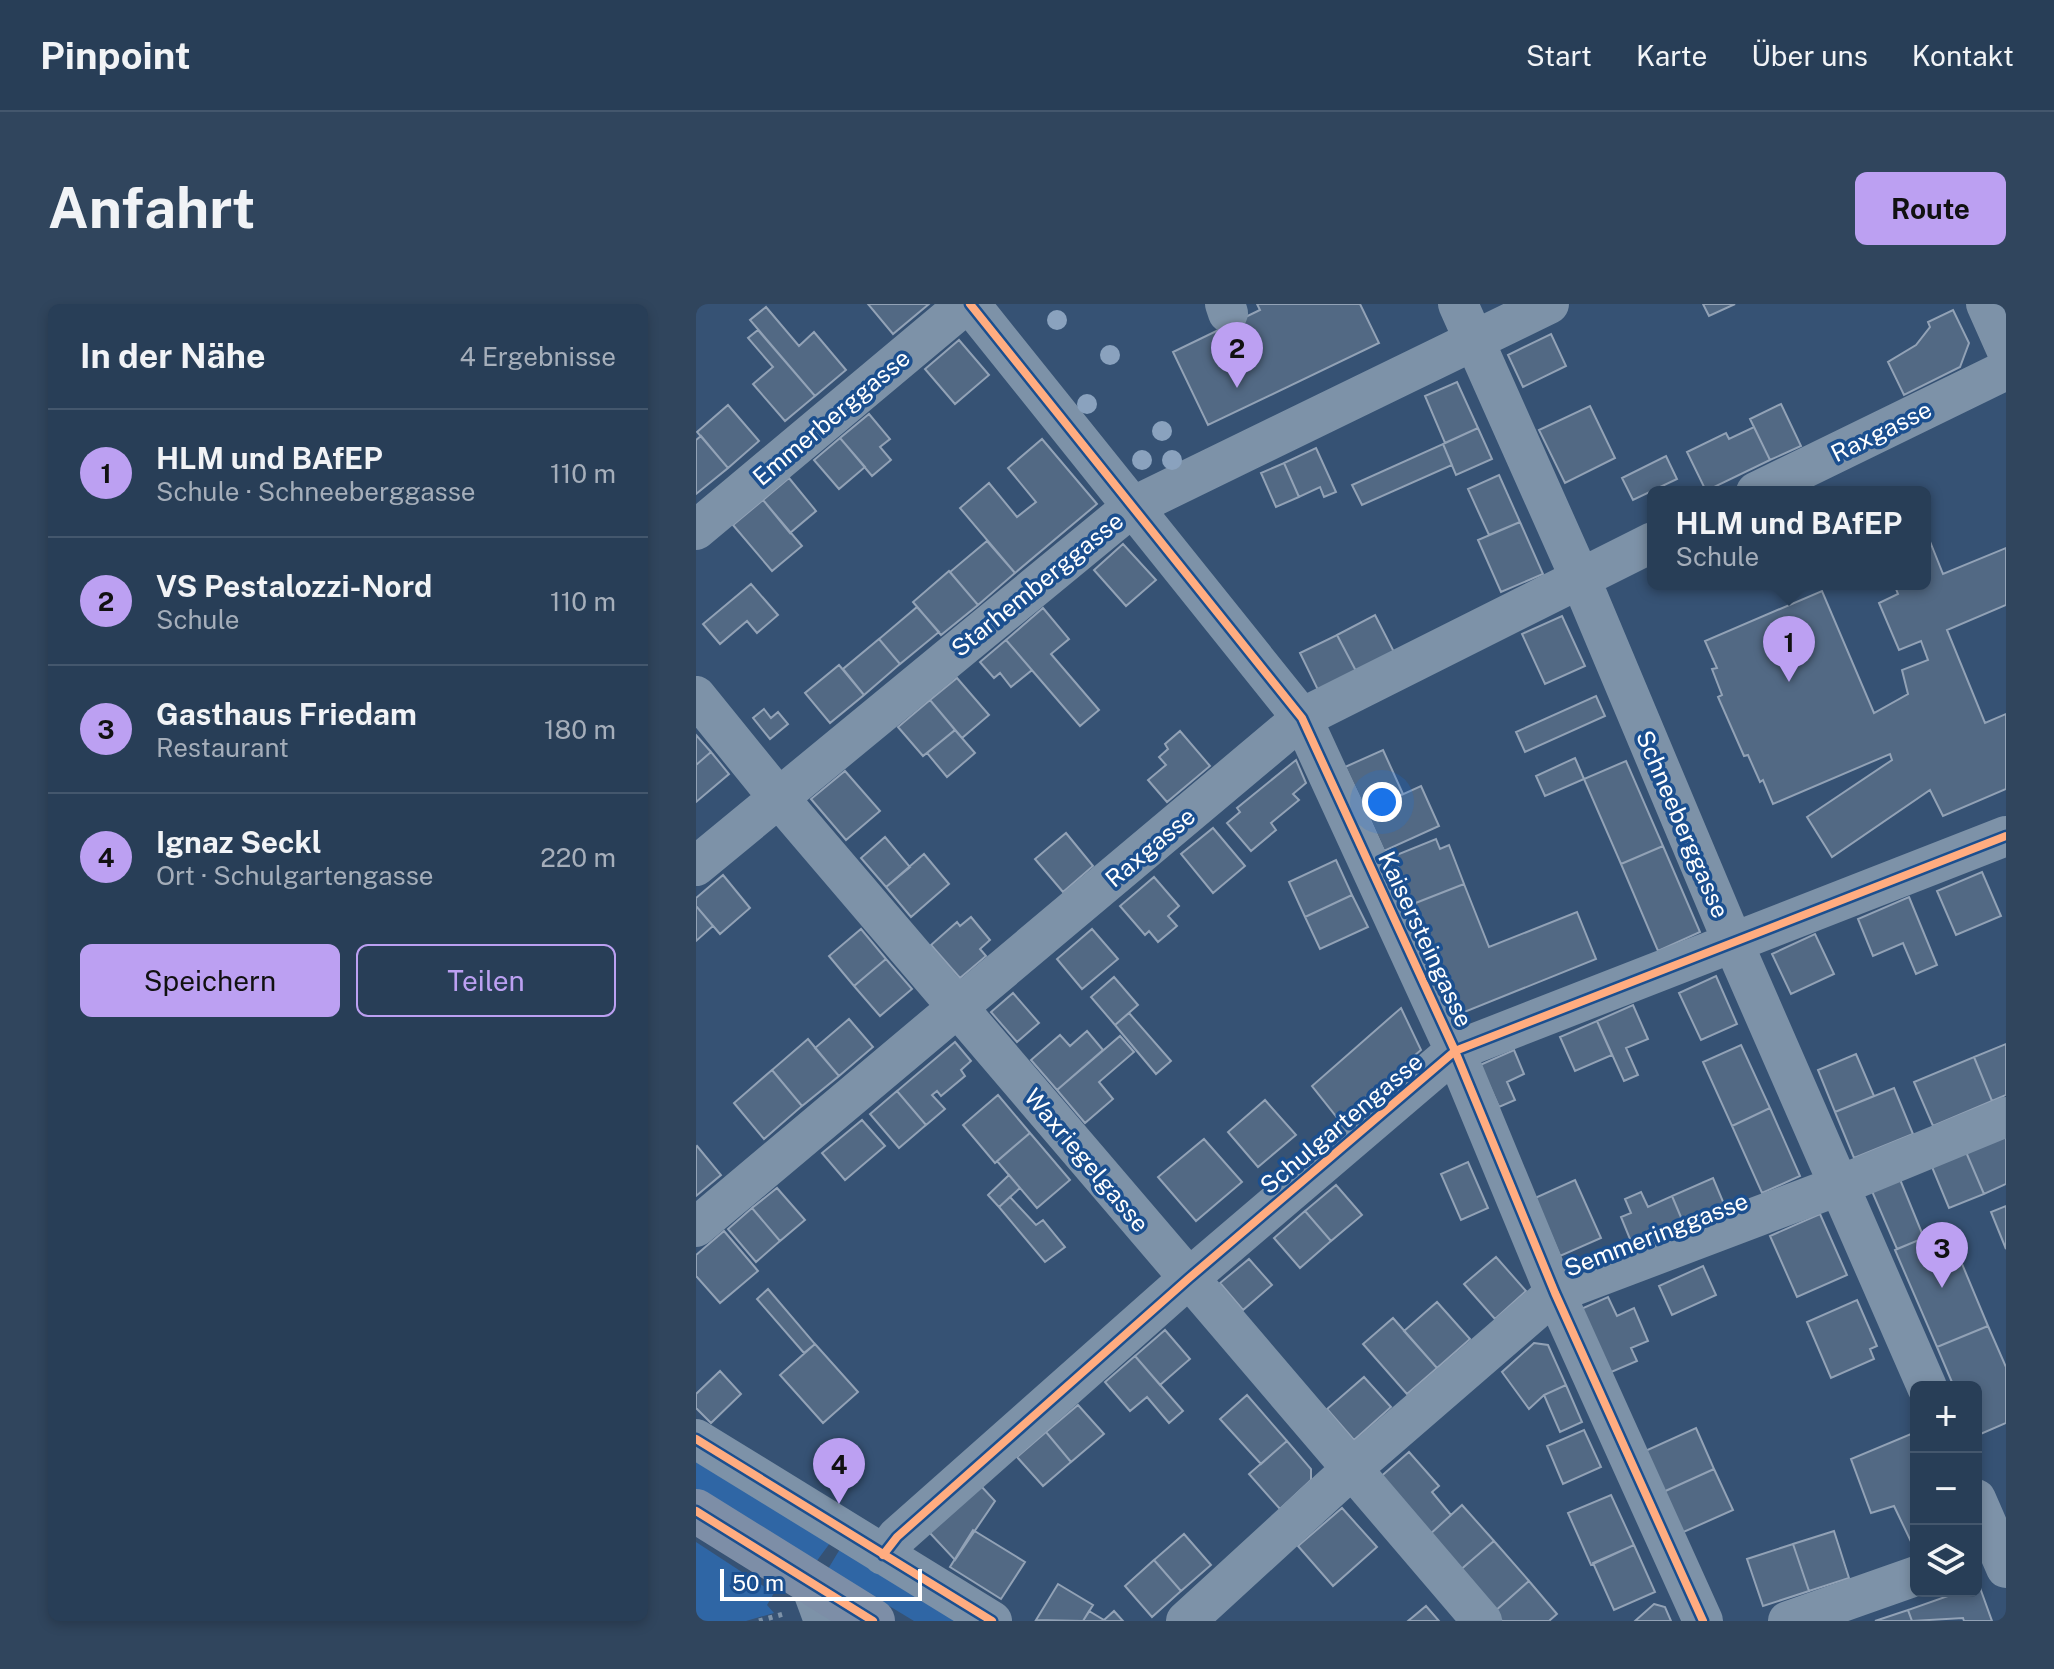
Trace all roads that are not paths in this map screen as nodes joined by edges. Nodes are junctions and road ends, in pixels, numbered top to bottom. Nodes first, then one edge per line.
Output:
1 (968, 304) edge
2 (1458, 304) edge
3 (1549, 304) edge
4 (1986, 304) edge
5 (1473, 341) junction
6 (2006, 349) edge
7 (2006, 370) edge
8 (1768, 486) edge
9 (1132, 507) junction
10 (696, 530) edge
11 (1647, 545) edge
12 (1580, 578) junction
13 (696, 696) edge
14 (1302, 718) junction
15 (777, 796) junction
16 (2006, 836) edge
17 (696, 866) edge
18 (1734, 945) junction
19 (959, 1009) junction
20 (1455, 1051) junction
21 (2006, 1117) edge
22 (1838, 1186) junction
23 (696, 1227) edge
24 (1188, 1279) junction
25 (1555, 1293) junction
26 (1924, 1381) edge
27 (696, 1439) edge
28 (1354, 1467) junction
29 (696, 1511) edge
30 (1982, 1516) edge
31 (1996, 1554) edge
32 (883, 1555) junction
33 (1910, 1578) edge
34 (809, 1605) edge
35 (873, 1621) edge
36 (992, 1621) edge
37 (1186, 1621) edge
38 (1482, 1621) edge
39 (1703, 1621) edge
40 (1788, 1621) edge

1 - 9 street, Kaisersteingasse
1 - 10 street, Emmerberggasse
2 - 5 street, Schneeberggasse
3 - 5 street, Starhemberggasse
4 - 6 street
5 - 9 street, Starhemberggasse
5 - 12 street, Schneeberggasse
7 - 8 street, Raxgasse
9 - 14 street, Kaisersteingasse
9 - 15 street, Starhemberggasse
11 - 12 street, Raxgasse
12 - 14 street, Raxgasse
12 - 18 street, Schneeberggasse
13 - 15 street, Waxriegelgasse
14 - 19 street, Raxgasse
14 - 20 street, Kaisersteingasse
15 - 17 street, Starhemberggasse
15 - 19 street, Waxriegelgasse
16 - 18 street, Schulgartengasse
18 - 20 street, Schulgartengasse
18 - 22 street, Schneeberggasse
19 - 23 street, Raxgasse
19 - 24 street, Waxriegelgasse
20 - 24 street, Schulgartengasse
20 - 25 street, Kaisersteingasse
21 - 22 street, Semmeringgasse
22 - 25 street, Semmeringgasse
22 - 26 street, Schneeberggasse
24 - 28 street, Waxriegelgasse
24 - 32 street, Schulgartengasse
25 - 28 street, Semmeringgasse
25 - 39 street, Kaisersteingasse
27 - 32 street
28 - 37 street, Semmeringgasse
28 - 38 street, Waxriegelgasse
29 - 34 main road
30 - 31 street
32 - 36 street
33 - 40 street
34 - 35 main road

